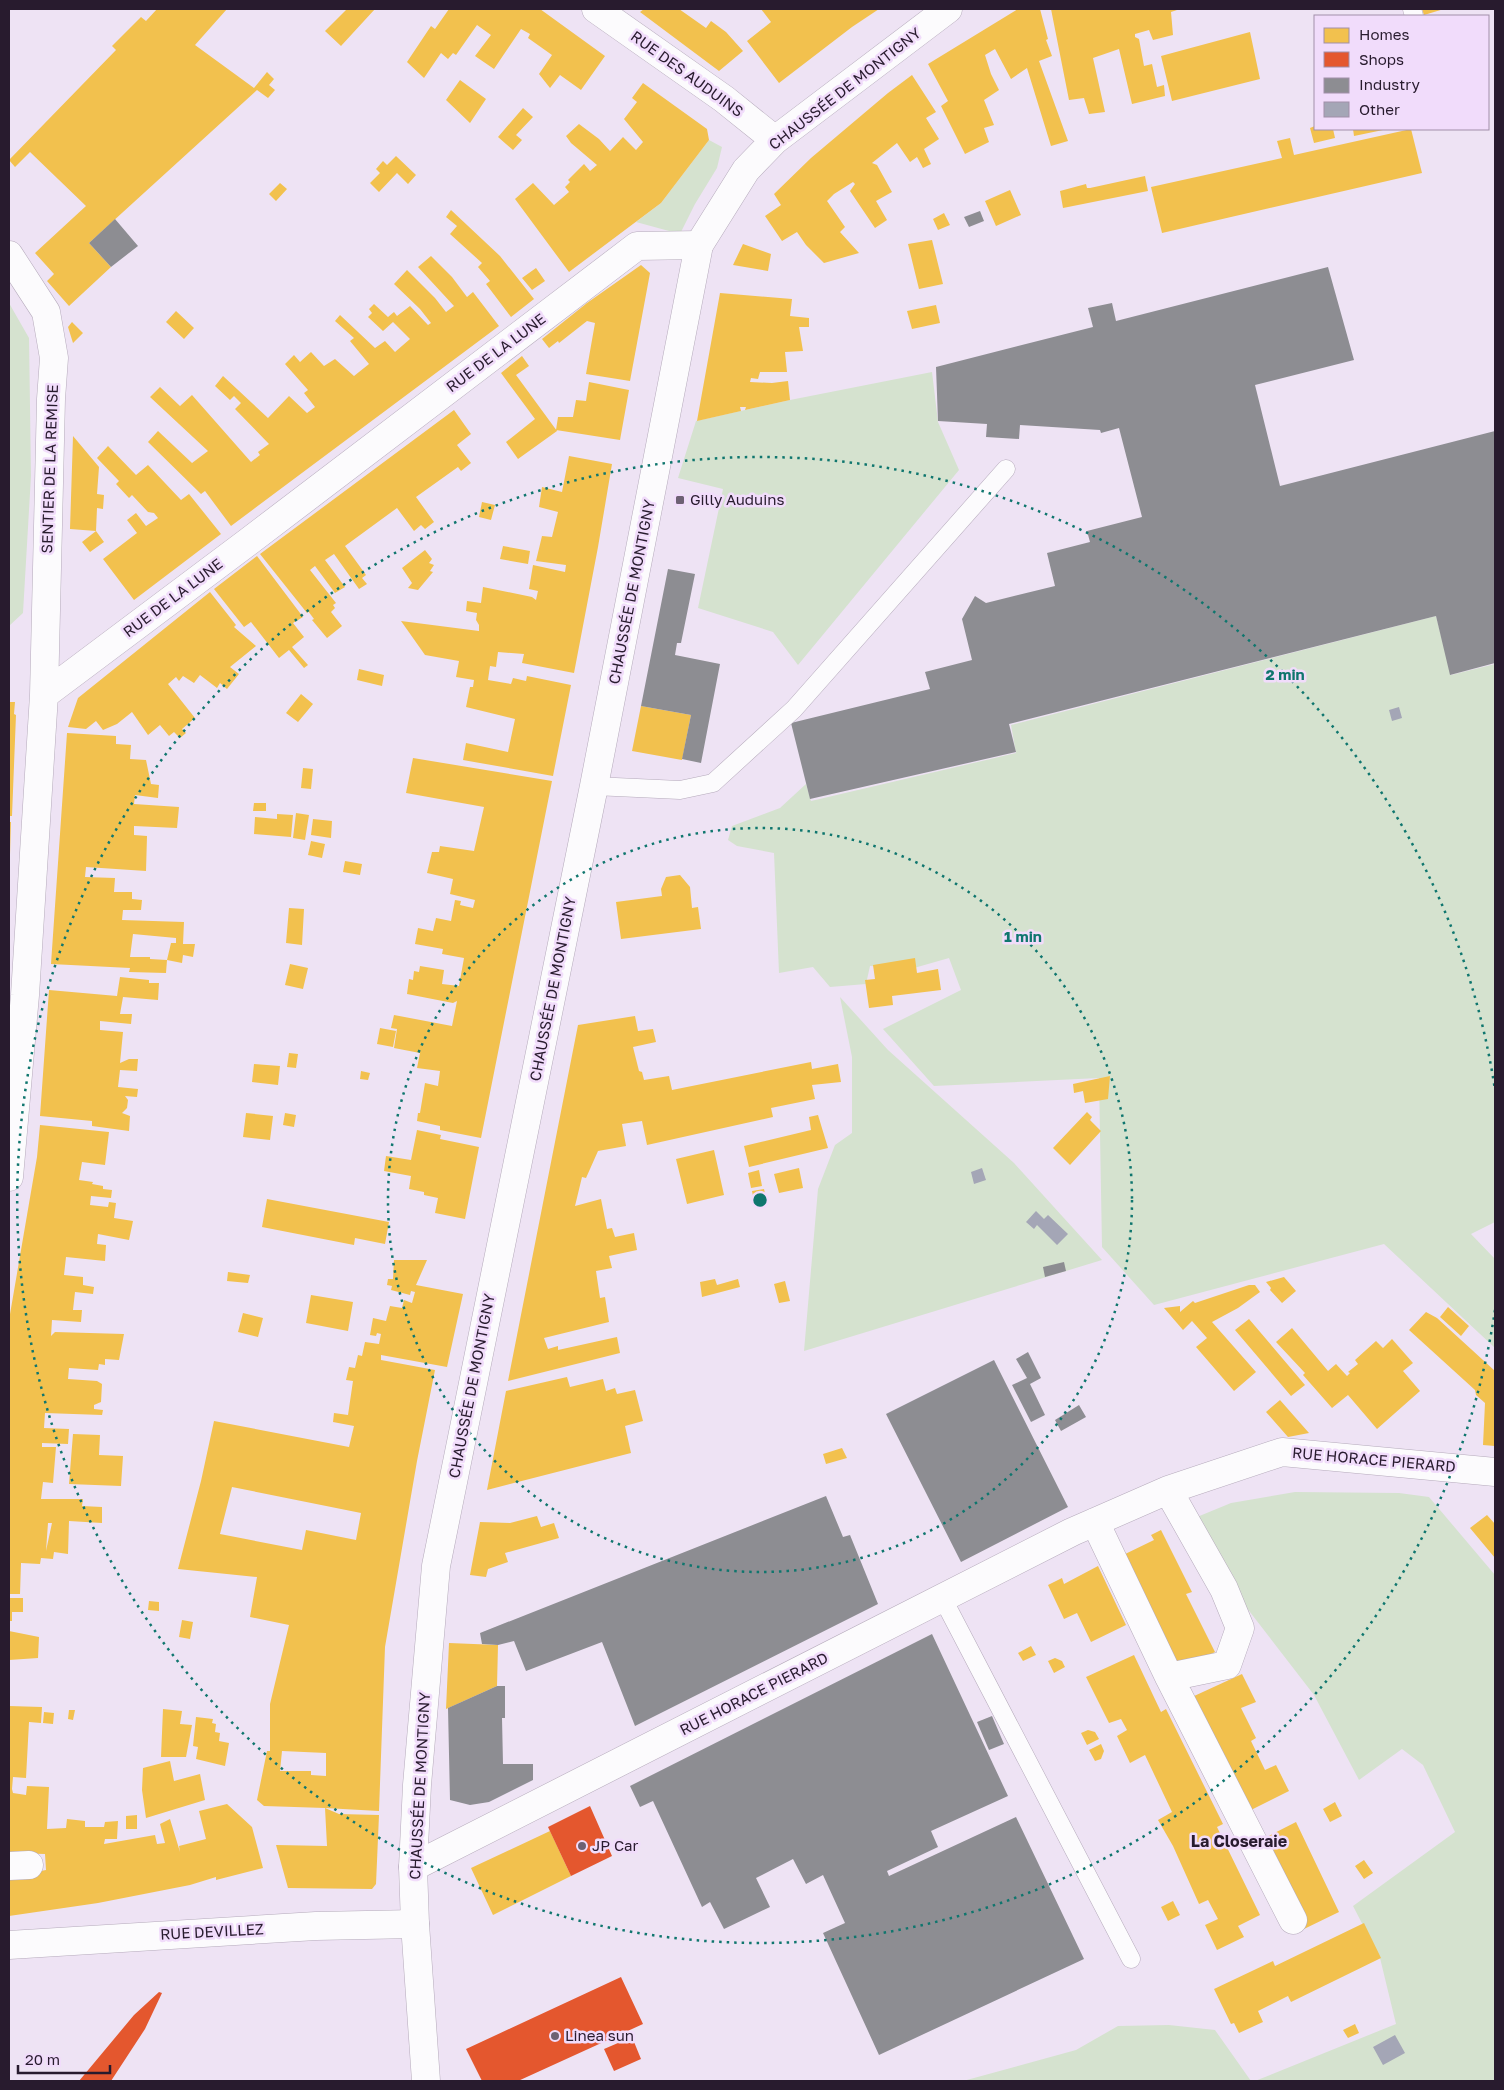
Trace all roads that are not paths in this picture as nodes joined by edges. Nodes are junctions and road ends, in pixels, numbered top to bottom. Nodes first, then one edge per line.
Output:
1 (596, 9) edge
2 (948, 9) edge
3 (775, 140) junction
4 (699, 245) junction
5 (9, 255) edge
6 (1006, 469) dead end
7 (44, 695) junction
8 (594, 786) junction
9 (9, 1177) edge
10 (1495, 1472) edge
11 (1168, 1490) junction
12 (1094, 1522) junction
13 (943, 1598) junction
14 (1169, 1677) junction
15 (413, 1867) junction
16 (1293, 1920) dead end
17 (415, 1924) junction
18 (9, 1945) edge
19 (1131, 1959) dead end
20 (426, 2081) edge

1 - 3 street, RUE DES AUDUINS
2 - 3 street, CHAUSSÉE DE MONTIGNY
3 - 4 street, CHAUSSÉE DE MONTIGNY
4 - 7 street, RUE DE LA LUNE
4 - 8 street, CHAUSSÉE DE MONTIGNY
5 - 7 street, SENTIER DE LA REMISE
6 - 8 lane
7 - 9 street
8 - 15 street, CHAUSSÉE DE MONTIGNY
10 - 11 street, RUE HORACE PIERARD
11 - 12 street, RUE HORACE PIERARD
11 - 14 street
12 - 13 street, RUE HORACE PIERARD
12 - 14 street
13 - 15 street, RUE HORACE PIERARD
13 - 19 lane
14 - 16 street
15 - 17 street, CHAUSSÉE DE MONTIGNY
17 - 18 street, RUE DEVILLEZ
17 - 20 street, CHAUSSÉE DE MONTIGNY

